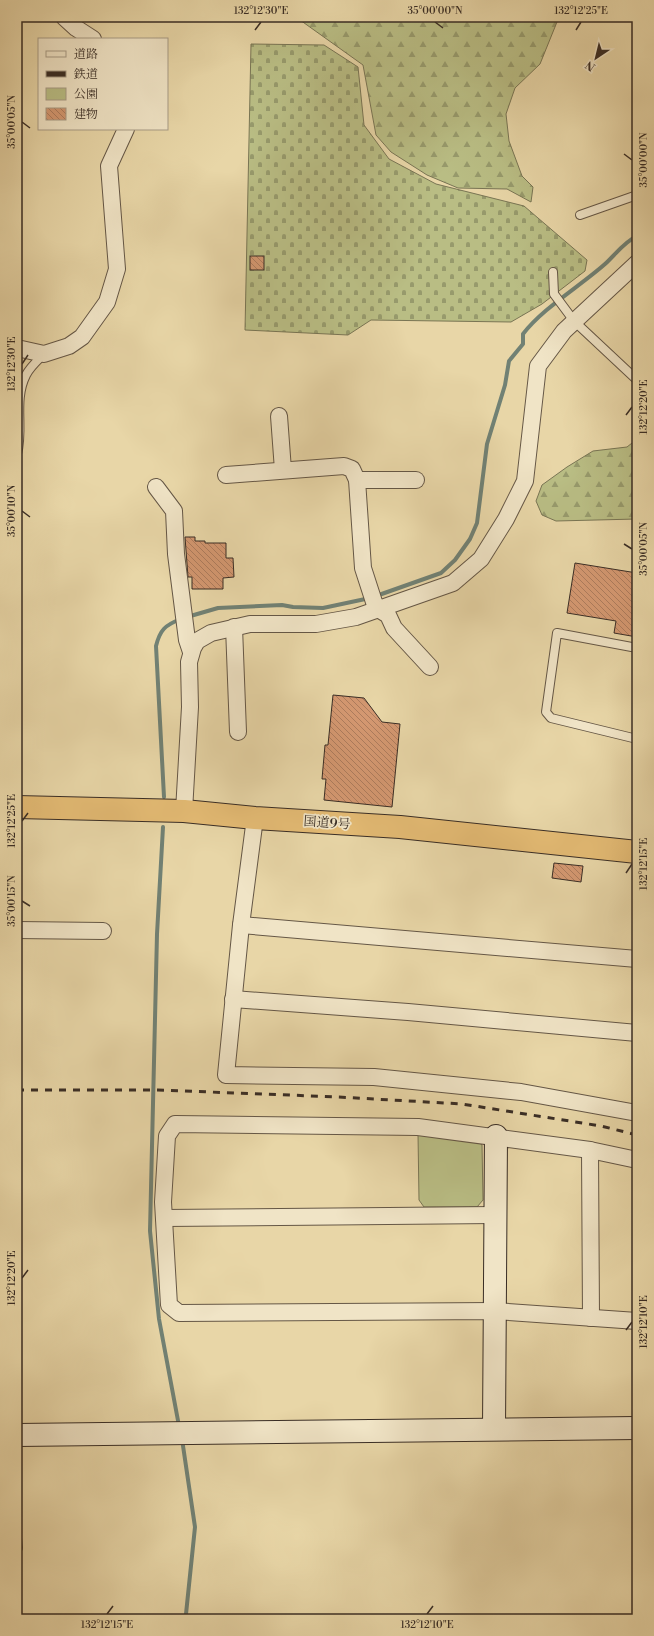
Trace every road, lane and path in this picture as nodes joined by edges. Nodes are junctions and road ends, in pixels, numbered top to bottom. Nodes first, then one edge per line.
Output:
1 (64, 17) edge
2 (91, 38) edge
3 (126, 130) edge
4 (637, 196) edge
5 (580, 215) dead end
6 (637, 263) edge
7 (553, 272) dead end
8 (570, 316) junction
9 (17, 348) edge
10 (44, 354) junction
11 (637, 380) edge
12 (279, 416) dead end
13 (17, 454) edge
14 (283, 470) junction
15 (226, 475) dead end
16 (357, 480) junction
17 (416, 480) dead end
18 (156, 487) dead end
19 (374, 601) junction
20 (234, 627) junction
21 (637, 648) edge
22 (191, 652) junction
23 (430, 667) dead end
24 (238, 732) dead end
25 (637, 739) edge
26 (17, 807) edge
27 (184, 811) junction
28 (255, 818) junction
29 (637, 852) edge
30 (240, 925) junction
31 (17, 930) edge
32 (104, 931) dead end
33 (637, 959) edge
34 (233, 999) junction
35 (637, 1033) edge
36 (637, 1114) edge
37 (496, 1136) junction
38 (590, 1150) junction
39 (637, 1160) edge
40 (495, 1215) junction
41 (164, 1218) junction
42 (495, 1311) junction
43 (591, 1318) junction
44 (637, 1321) edge
45 (637, 1428) edge
46 (494, 1429) junction
47 (17, 1435) edge
48 (17, 1538) edge
49 (18, 1548) dead end

1 - 2 street
3 - 10 street
4 - 5 lane
6 - 8 street
7 - 8 lane
8 - 11 lane
8 - 19 street
9 - 10 street
10 - 13 lane
12 - 14 street
14 - 15 street
14 - 16 street
16 - 17 street
16 - 19 street
18 - 22 street
19 - 20 street
19 - 23 street
20 - 22 street
20 - 24 street
21 - 25 lane
22 - 27 street
26 - 27 highway, 国道9号
27 - 28 highway, 国道9号
28 - 29 highway, 国道9号
28 - 30 street
30 - 33 street
30 - 34 street
31 - 32 street
34 - 35 street
34 - 36 street
37 - 38 street
37 - 40 street
37 - 41 street
38 - 39 street
38 - 43 street
40 - 41 street
40 - 42 street
41 - 42 street
42 - 43 street
42 - 46 street
43 - 44 street
45 - 46 street
46 - 47 street
48 - 49 lane

